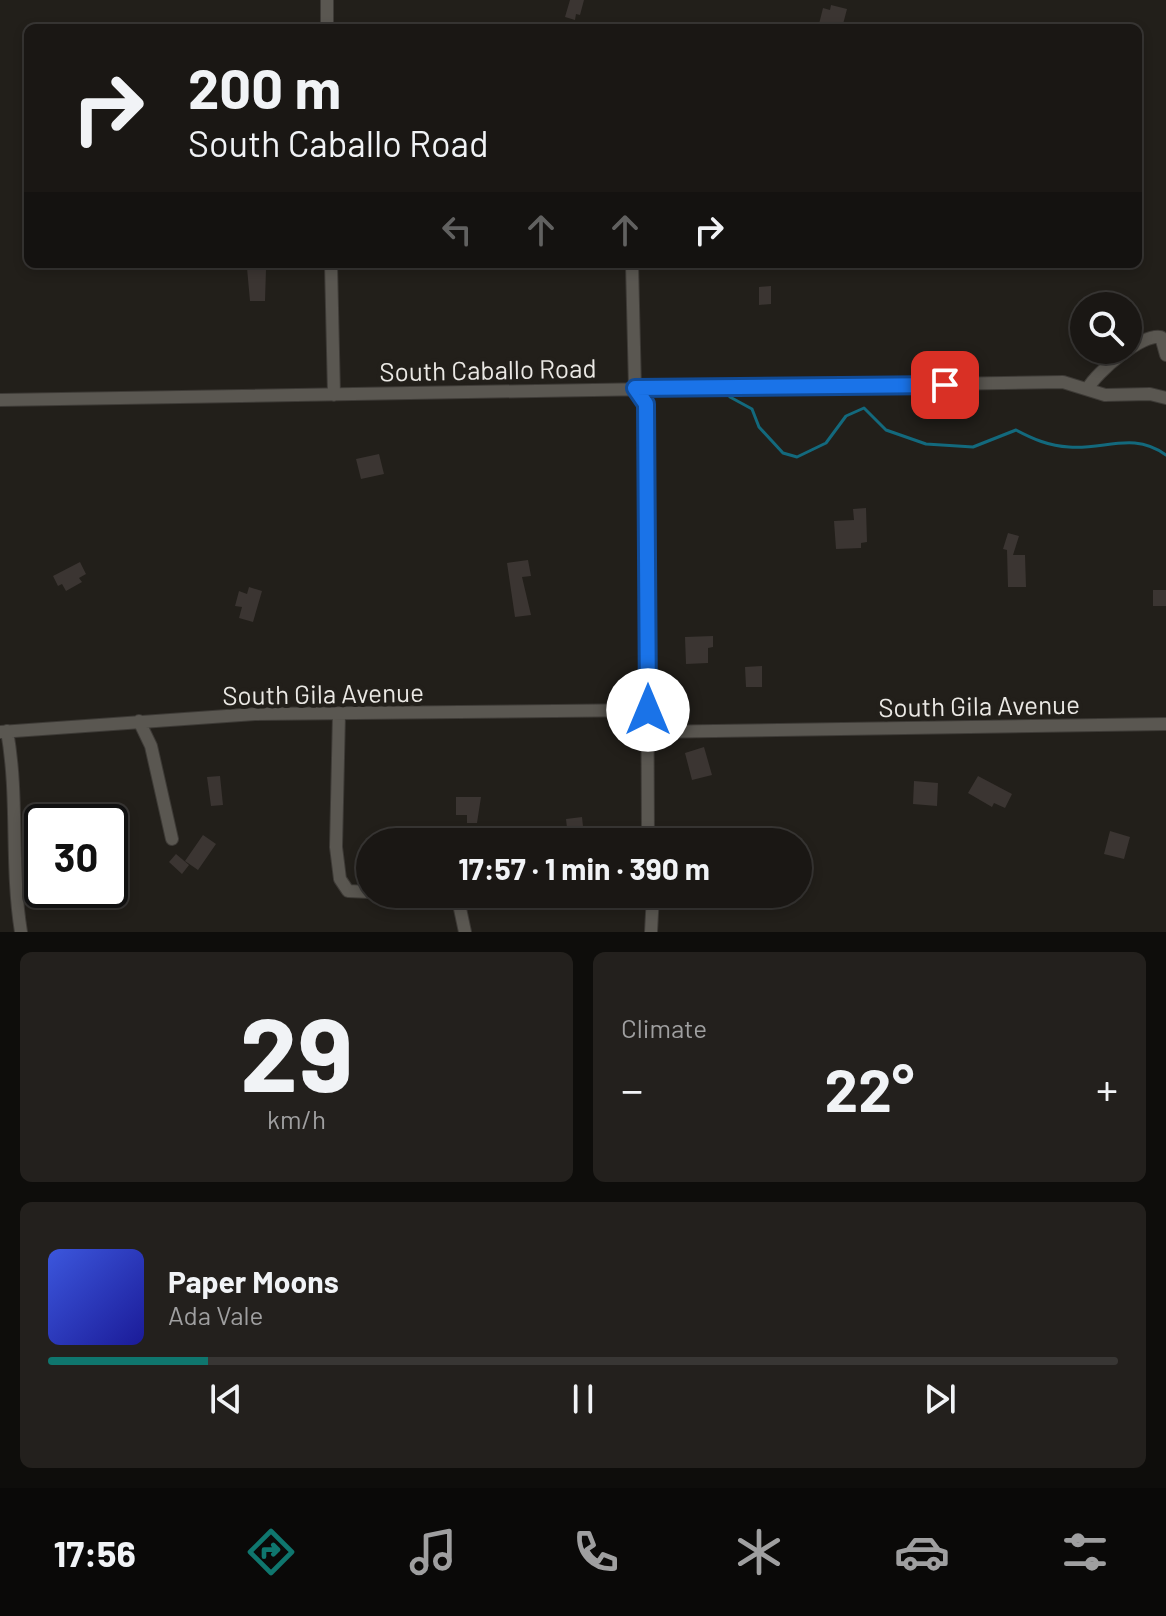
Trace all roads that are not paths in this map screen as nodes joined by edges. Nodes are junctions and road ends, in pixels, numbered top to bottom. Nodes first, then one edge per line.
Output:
1 (327, 0) edge
2 (327, 24) edge
3 (331, 268) edge
4 (632, 268) edge
5 (1166, 355) edge
6 (635, 388) junction
7 (1088, 388) junction
8 (334, 395) junction
9 (1166, 398) edge
10 (0, 400) edge
11 (648, 710) junction
12 (339, 714) junction
13 (139, 721) junction
14 (1166, 724) edge
15 (4, 732) edge
16 (648, 732) junction
17 (648, 828) edge
18 (172, 839) dead end
19 (356, 891) edge
20 (460, 908) edge
21 (652, 908) edge
22 (21, 932) edge
23 (465, 932) edge
24 (651, 932) edge

1 - 2 street
3 - 8 street
4 - 6 street
5 - 7 street
6 - 7 street, South Caballo Road
6 - 8 street, South Caballo Road
6 - 11 street
7 - 9 street, South Caballo Road
8 - 10 street, South Caballo Road
11 - 12 street, South Gila Avenue
11 - 16 street
12 - 13 street, South Gila Avenue
12 - 19 street
13 - 15 street, South Gila Avenue
13 - 18 street
14 - 16 street, South Gila Avenue
15 - 22 street
16 - 17 street
20 - 23 street
21 - 24 street

